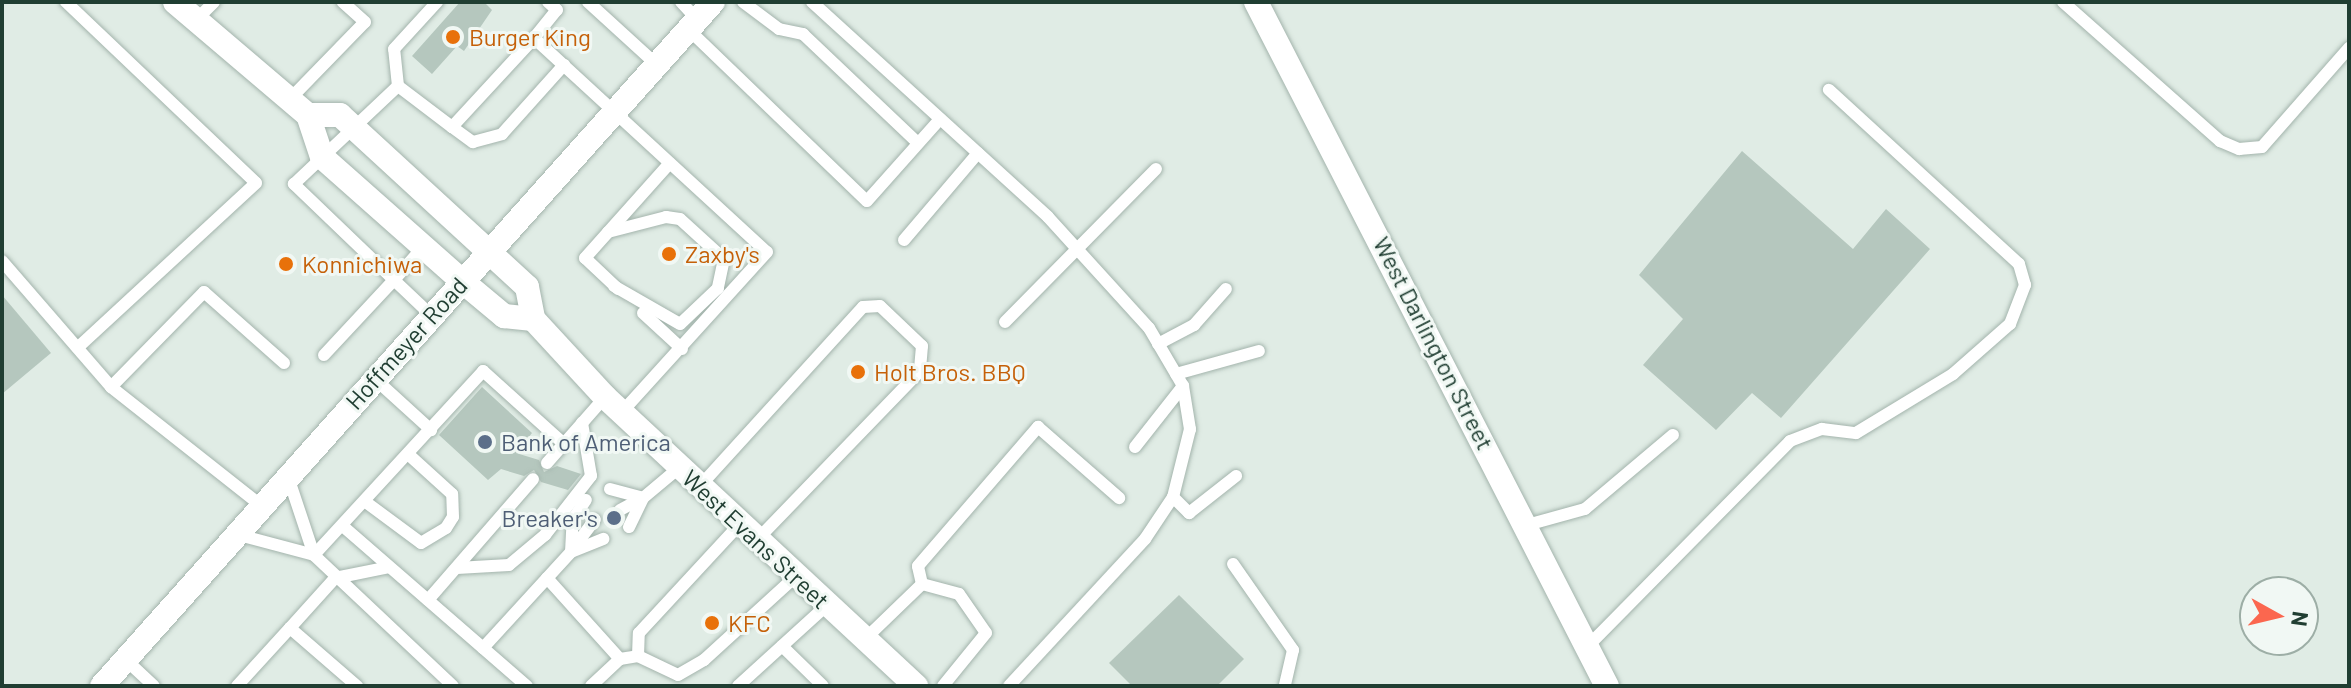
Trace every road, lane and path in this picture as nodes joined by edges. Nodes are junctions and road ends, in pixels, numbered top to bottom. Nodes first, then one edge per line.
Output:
1 (66, 2) edge
2 (175, 2) edge
3 (214, 2) edge
4 (343, 2) edge
5 (437, 2) edge
6 (588, 2) edge
7 (743, 2) edge
8 (812, 2) edge
9 (1256, 2) edge
10 (2063, 2) edge
11 (552, 6) edge
12 (695, 13) edge
13 (195, 21) junction
14 (534, 38) junction
15 (2349, 48) edge
16 (656, 64) junction
17 (564, 65) junction
18 (398, 86) junction
19 (1829, 90) dead end
20 (299, 107) junction
21 (614, 111) junction
22 (940, 119) junction
23 (352, 127) junction
24 (452, 127) junction
25 (918, 143) junction
26 (978, 153) junction
27 (322, 157) junction
28 (670, 163) junction
29 (1156, 169) dead end
30 (608, 232) junction
31 (904, 240) dead end
32 (424, 246) junction
33 (1078, 250) junction
34 (488, 251) junction
35 (2, 261) edge
36 (394, 280) junction
37 (462, 281) junction
38 (614, 286) junction
39 (1226, 289) dead end
40 (431, 315) junction
41 (533, 319) junction
42 (1005, 322) dead end
43 (1158, 344) junction
44 (77, 348) junction
45 (682, 349) junction
46 (1259, 351) dead end
47 (324, 355) dead end
48 (284, 363) dead end
49 (375, 379) junction
50 (1180, 380) junction
51 (111, 387) junction
52 (613, 405) junction
53 (582, 423) junction
54 (431, 430) junction
55 (1673, 435) dead end
56 (564, 444) junction
57 (1135, 447) dead end
58 (409, 455) junction
59 (547, 463) dead end
60 (680, 467) junction
61 (287, 473) junction
62 (1236, 476) dead end
63 (533, 479) dead end
64 (700, 486) junction
65 (610, 489) dead end
66 (1173, 497) junction
67 (643, 498) junction
68 (1119, 498) dead end
69 (586, 500) dead end
70 (367, 503) junction
71 (263, 507) junction
72 (620, 510) dead end
73 (595, 520) dead end
74 (1527, 525) junction
75 (629, 527) dead end
76 (345, 528) junction
77 (749, 532) junction
78 (239, 535) junction
79 (604, 539) dead end
80 (571, 552) junction
81 (314, 555) junction
82 (1233, 564) dead end
83 (389, 567) junction
84 (457, 568) junction
85 (796, 576) junction
86 (335, 578) junction
87 (547, 578) junction
88 (922, 584) junction
89 (428, 600) junction
90 (827, 605) junction
91 (290, 628) junction
92 (864, 640) junction
93 (782, 646) junction
94 (1588, 646) junction
95 (483, 648) junction
96 (638, 656) junction
97 (620, 659) junction
98 (126, 660) junction
99 (678, 675) junction
100 (597, 684) edge
101 (102, 686) edge
102 (154, 686) edge
103 (237, 686) edge
104 (357, 686) edge
105 (453, 686) edge
106 (527, 686) edge
107 (687, 686) edge
108 (738, 686) edge
109 (823, 686) edge
110 (916, 686) edge
111 (943, 686) edge
112 (1009, 686) edge
113 (1285, 686) edge
114 (1607, 686) edge

1 - 44 lane
2 - 13 main road
3 - 13 lane
4 - 20 lane
5 - 18 lane
6 - 16 lane
7 - 25 lane
8 - 22 lane
9 - 74 main road, West Darlington Street
10 - 15 lane
11 - 14 lane
12 - 16 main road, Hoffmeyer Road
12 - 25 lane
13 - 20 main road
14 - 17 lane
14 - 24 lane
16 - 21 main road, Hoffmeyer Road
17 - 21 lane
17 - 24 lane
18 - 23 lane
18 - 24 lane
19 - 94 lane
20 - 23 main road, West Evans Street
20 - 27 main road
21 - 28 lane
21 - 34 main road, Hoffmeyer Road
22 - 25 lane
22 - 26 lane
23 - 27 lane
23 - 34 main road, West Evans Street
26 - 31 lane
26 - 33 lane
27 - 32 main road
27 - 36 lane
28 - 30 lane
28 - 45 lane
29 - 33 lane
30 - 38 lane
30 - 38 lane
32 - 36 lane
32 - 37 main road
33 - 42 lane
33 - 43 lane
34 - 37 main road, Hoffmeyer Road
34 - 41 main road, West Evans Street
35 - 44 lane
36 - 40 lane
36 - 47 lane
37 - 40 main road, Hoffmeyer Road
37 - 41 main road
38 - 45 lane
39 - 43 lane
40 - 49 main road, Hoffmeyer Road
41 - 52 main road, West Evans Street
43 - 50 lane
44 - 51 lane
45 - 52 lane
46 - 50 lane
48 - 51 lane
49 - 54 lane
49 - 61 main road, Hoffmeyer Road
50 - 57 lane
50 - 66 lane
51 - 71 lane
52 - 53 lane
52 - 60 main road, West Evans Street
53 - 56 lane
53 - 84 lane
54 - 56 lane
54 - 58 lane
55 - 74 lane
56 - 59 lane
58 - 70 lane
58 - 70 lane
60 - 64 main road, West Evans Street
60 - 67 lane
61 - 71 main road, Hoffmeyer Road
61 - 81 lane
62 - 66 lane
63 - 84 lane
64 - 77 main road, West Evans Street
64 - 77 lane
65 - 67 lane
66 - 112 lane
67 - 72 lane
67 - 75 lane
68 - 88 lane
69 - 80 lane
70 - 76 lane
71 - 78 main road, Hoffmeyer Road
73 - 80 lane
74 - 94 main road, West Darlington Street
76 - 81 lane
76 - 83 lane
77 - 85 main road, West Evans Street
77 - 96 lane
78 - 81 lane
78 - 98 main road, Hoffmeyer Road
79 - 80 lane
80 - 87 lane
81 - 86 lane
82 - 113 lane
83 - 86 lane
83 - 89 lane
84 - 89 lane
85 - 90 main road, West Evans Street
85 - 99 lane
86 - 91 lane
86 - 105 lane
87 - 95 lane
87 - 97 lane
88 - 92 lane
88 - 111 lane
89 - 95 lane
90 - 92 main road, West Evans Street
90 - 93 lane
91 - 103 lane
91 - 104 lane
92 - 110 main road, West Evans Street
93 - 108 lane
93 - 109 lane
94 - 114 main road, West Darlington Street
95 - 106 lane
96 - 97 lane
96 - 99 lane
97 - 100 lane
98 - 101 main road, Hoffmeyer Road
98 - 102 lane
99 - 107 lane

